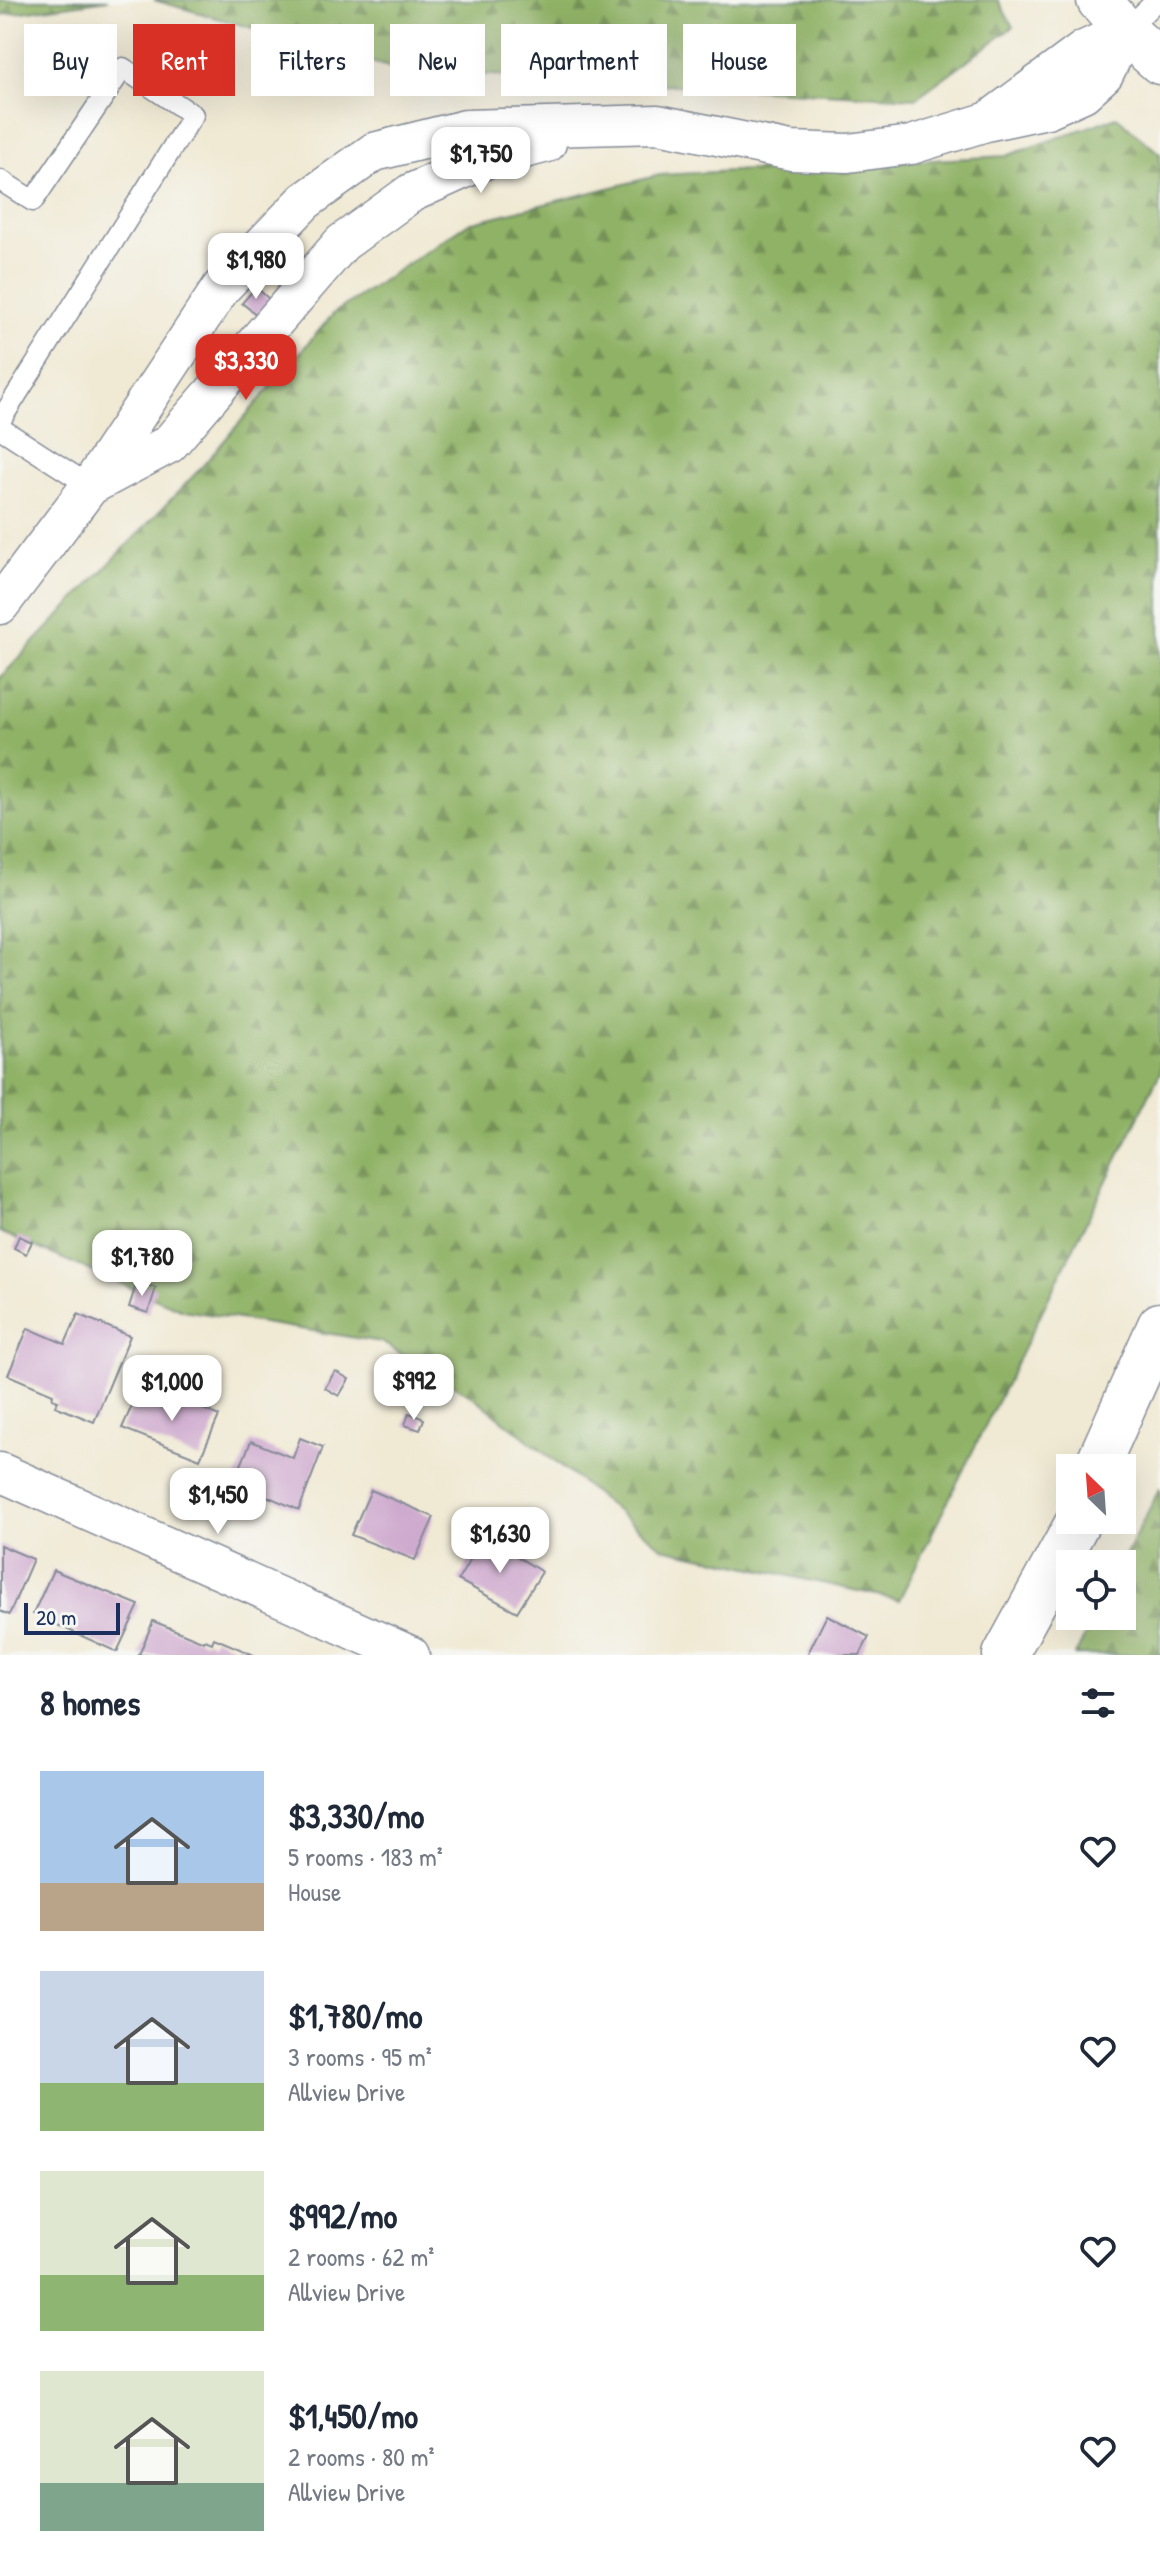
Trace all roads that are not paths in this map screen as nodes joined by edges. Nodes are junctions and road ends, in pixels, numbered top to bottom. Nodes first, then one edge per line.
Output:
1 (1157, 0) edge
2 (1112, 16) edge
3 (1160, 62) edge
4 (610, 126) junction
5 (0, 180) edge
6 (310, 207) junction
7 (342, 243) junction
8 (0, 421) edge
9 (0, 428) edge
10 (90, 486) junction
11 (0, 605) edge
12 (1160, 1325) edge
13 (1160, 1385) edge
14 (1102, 1454) edge
15 (1118, 1454) edge
16 (0, 1472) edge
17 (1068, 1534) edge
18 (387, 1650) edge
19 (1005, 1655) edge

1 - 2 lane
2 - 3 main road
2 - 4 street
4 - 6 street
4 - 7 street
5 - 8 lane
6 - 7 street
6 - 10 street
7 - 10 street
9 - 10 lane
10 - 11 street
12 - 14 main road
13 - 15 main road
16 - 18 street
17 - 19 main road

